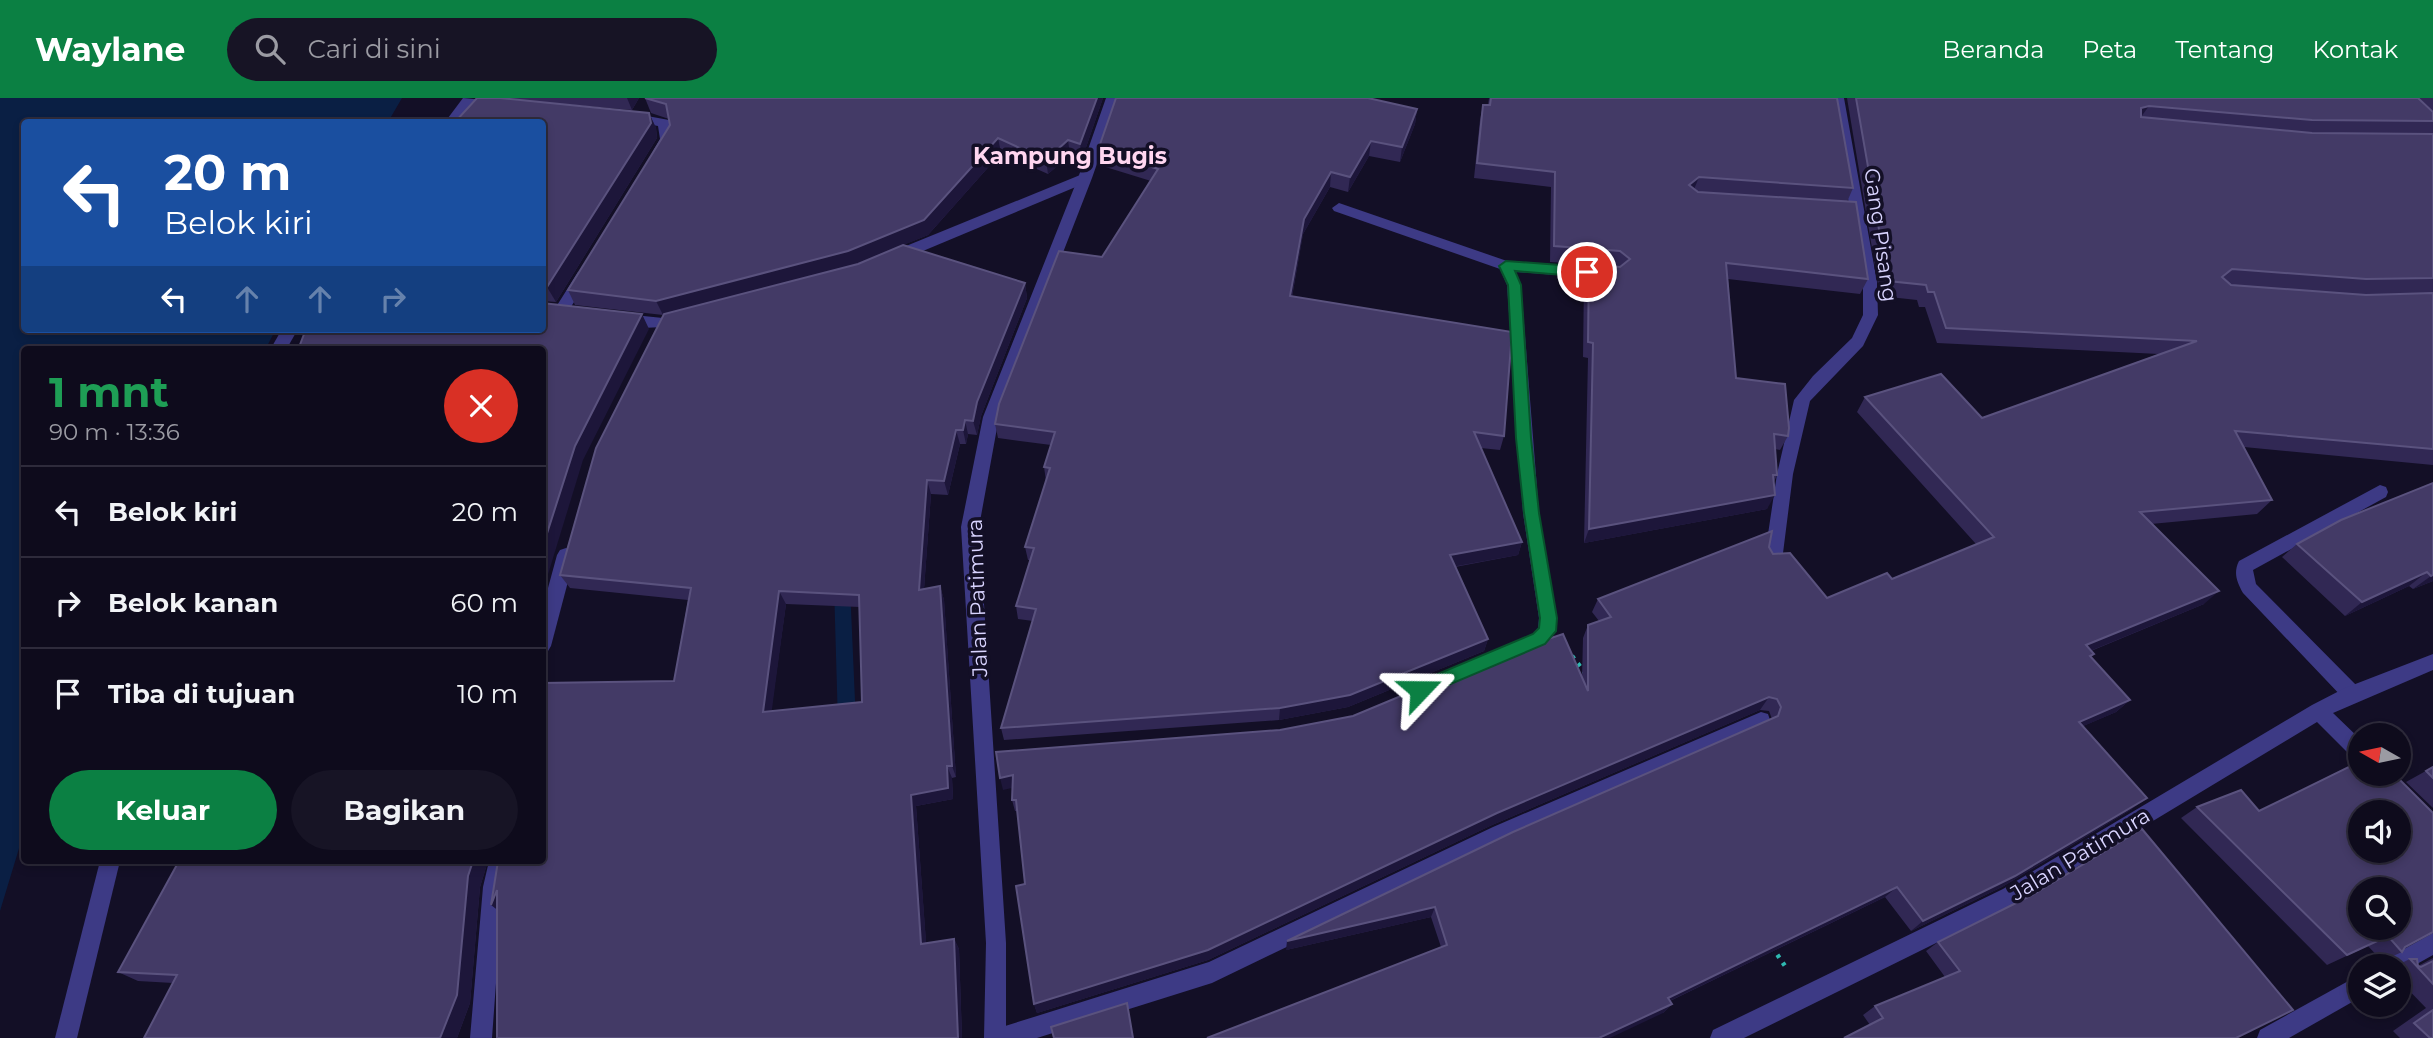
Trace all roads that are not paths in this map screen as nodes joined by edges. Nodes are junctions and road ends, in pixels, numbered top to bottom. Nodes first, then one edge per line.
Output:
1 (1112, 98) edge
2 (1837, 98) edge
3 (469, 100) edge
4 (507, 106) edge
5 (613, 116) edge
6 (453, 119) edge
7 (649, 170) edge
8 (1085, 178) junction
9 (1339, 208) dead end
10 (883, 262) edge
11 (590, 264) edge
12 (1506, 266) junction
13 (1615, 274) edge
14 (546, 309) edge
15 (701, 314) edge
16 (612, 317) edge
17 (2380, 492) dead end
18 (572, 536) edge
19 (1773, 561) edge
20 (546, 628) edge
21 (2433, 662) edge
22 (1477, 666) edge
23 (2352, 694) junction
24 (2319, 711) junction
25 (1761, 720) edge
26 (2348, 740) edge
27 (109, 864) edge
28 (498, 864) edge
29 (2433, 943) edge
30 (2411, 956) edge
31 (2348, 992) edge
32 (66, 1038) edge
33 (481, 1038) edge
34 (995, 1038) edge
35 (1002, 1038) edge
36 (1721, 1038) edge
37 (2268, 1038) edge

1 - 8 street, Jalan Patimura
2 - 19 street, Gang Pisang
3 - 4 street
3 - 6 street
5 - 7 street
8 - 10 street
8 - 34 street, Jalan Patimura
9 - 12 street
11 - 14 street
12 - 13 street
12 - 22 street
15 - 16 street
17 - 23 street
18 - 20 street
21 - 23 street, Jalan Patimura
23 - 24 street, Jalan Patimura
24 - 26 street
24 - 36 street, Jalan Patimura
25 - 35 street
27 - 32 street
28 - 33 street
29 - 30 street
31 - 37 street

